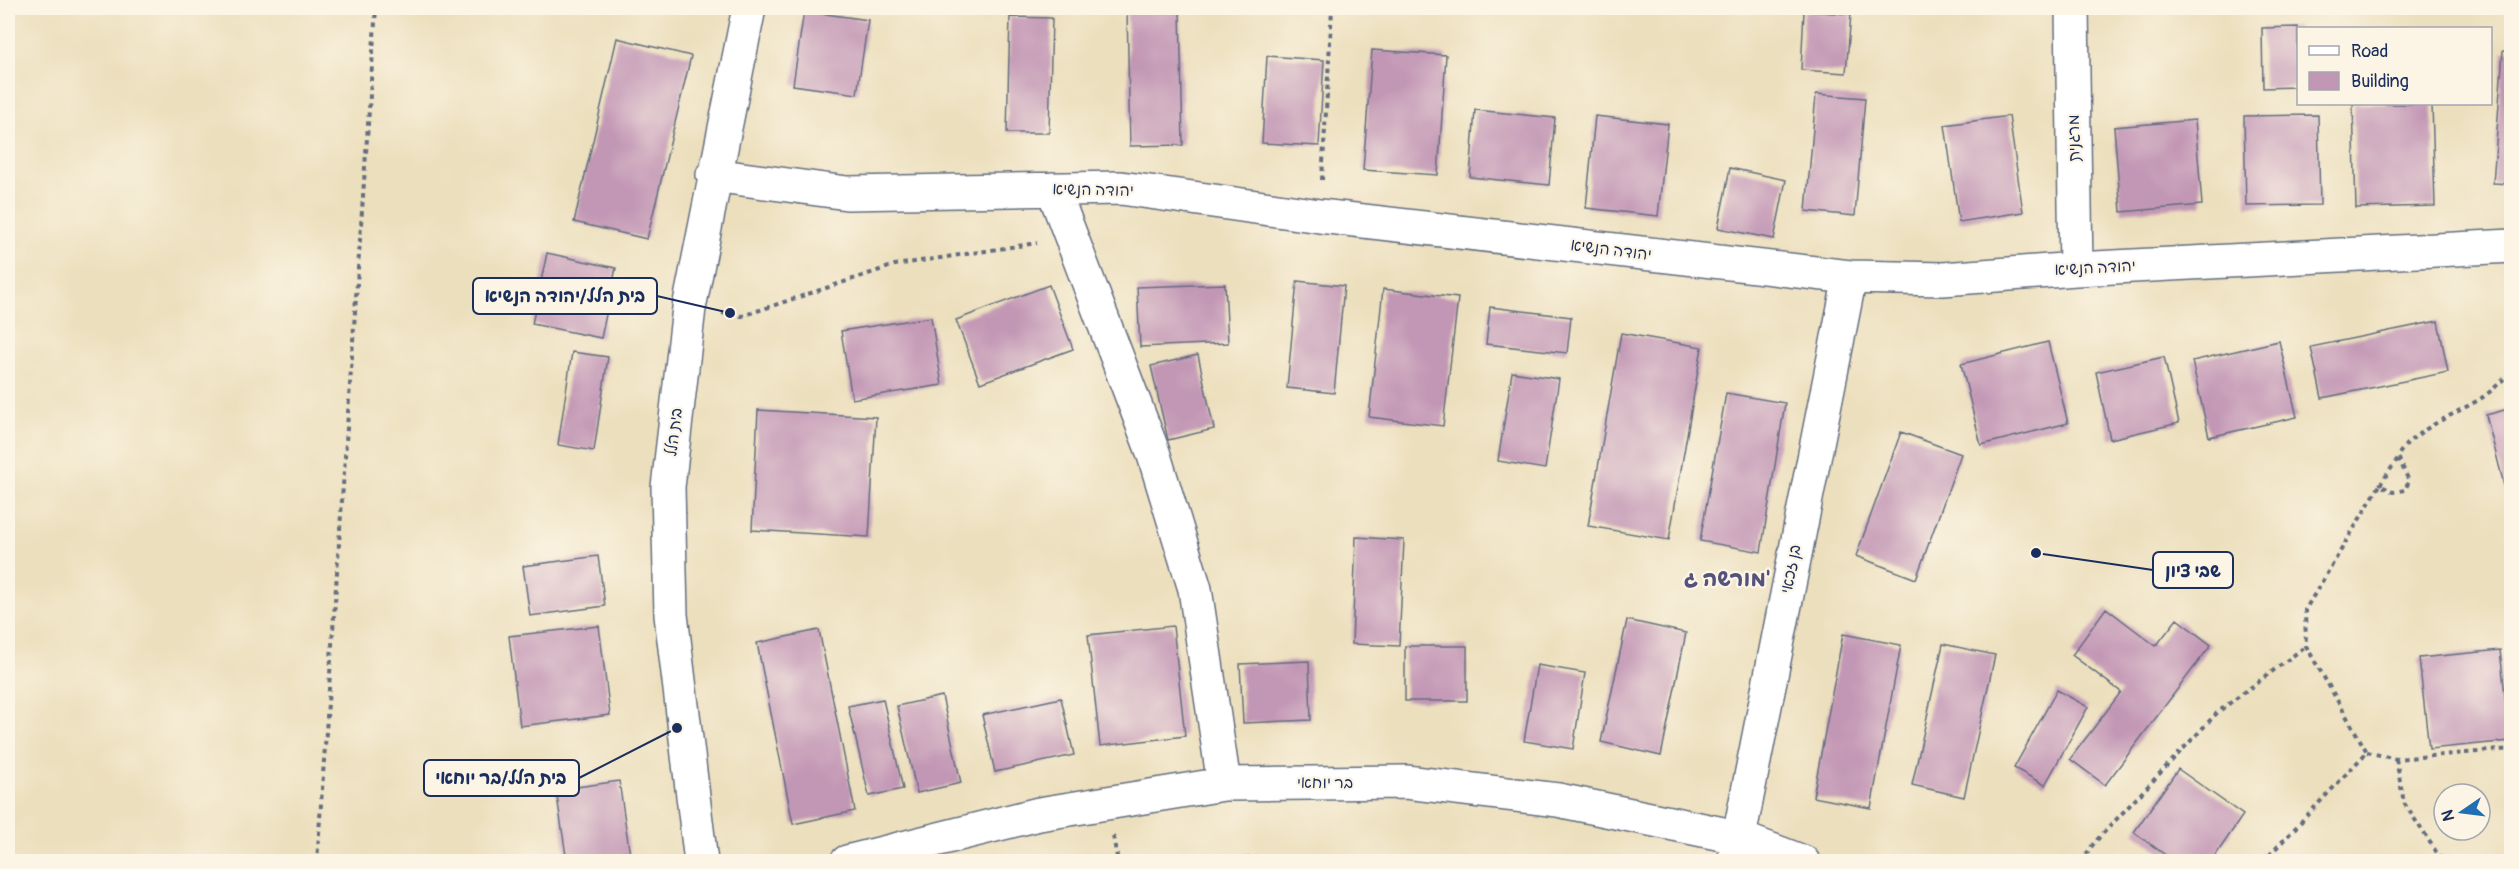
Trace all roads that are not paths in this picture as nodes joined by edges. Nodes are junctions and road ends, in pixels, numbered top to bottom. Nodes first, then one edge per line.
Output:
1 (749, 8) edge
2 (2072, 8) edge
3 (714, 175) junction
4 (1053, 189) junction
5 (2511, 246) edge
6 (2076, 268) junction
7 (1850, 277) junction
8 (1224, 784) junction
9 (1735, 849) edge
10 (701, 861) edge
11 (847, 861) edge
12 (1803, 861) edge

1 - 3 street, בית הלל
2 - 6 street, מרגנית
3 - 4 street, יהודה הנשיא
3 - 10 street, בית הלל
4 - 7 street, יהודה הנשיא
4 - 8 street
5 - 6 street, יהודה הנשיא
6 - 7 street, יהודה הנשיא
7 - 9 street, בן זכאי
8 - 9 street, בר יוחאי
8 - 11 street, בר יוחאי
9 - 12 street, בר יוחאי

